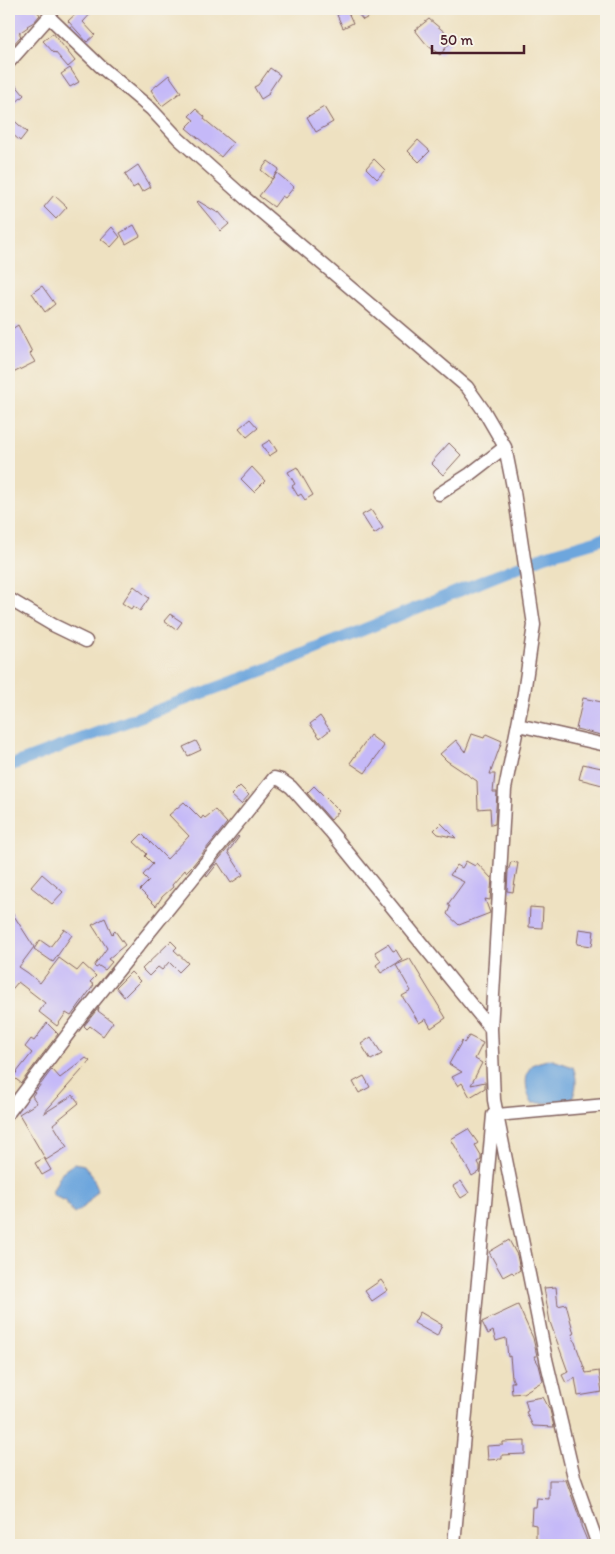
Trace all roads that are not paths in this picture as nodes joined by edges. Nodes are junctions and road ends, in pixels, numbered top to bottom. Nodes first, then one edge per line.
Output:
1 (50, 13) edge
2 (9, 62) edge
3 (505, 447) junction
4 (439, 494) dead end
5 (9, 599) edge
6 (86, 641) dead end
7 (518, 725) junction
8 (606, 745) edge
9 (491, 1028) junction
10 (494, 1100) junction
11 (606, 1105) edge
12 (9, 1112) edge
13 (497, 1115) junction
14 (454, 1545) edge
15 (598, 1545) edge

1 - 2 street
1 - 3 street
3 - 4 street
3 - 7 street
5 - 6 street
7 - 8 street
7 - 9 street
9 - 10 street
9 - 12 street
10 - 13 street
10 - 14 street
11 - 13 street
13 - 15 street

